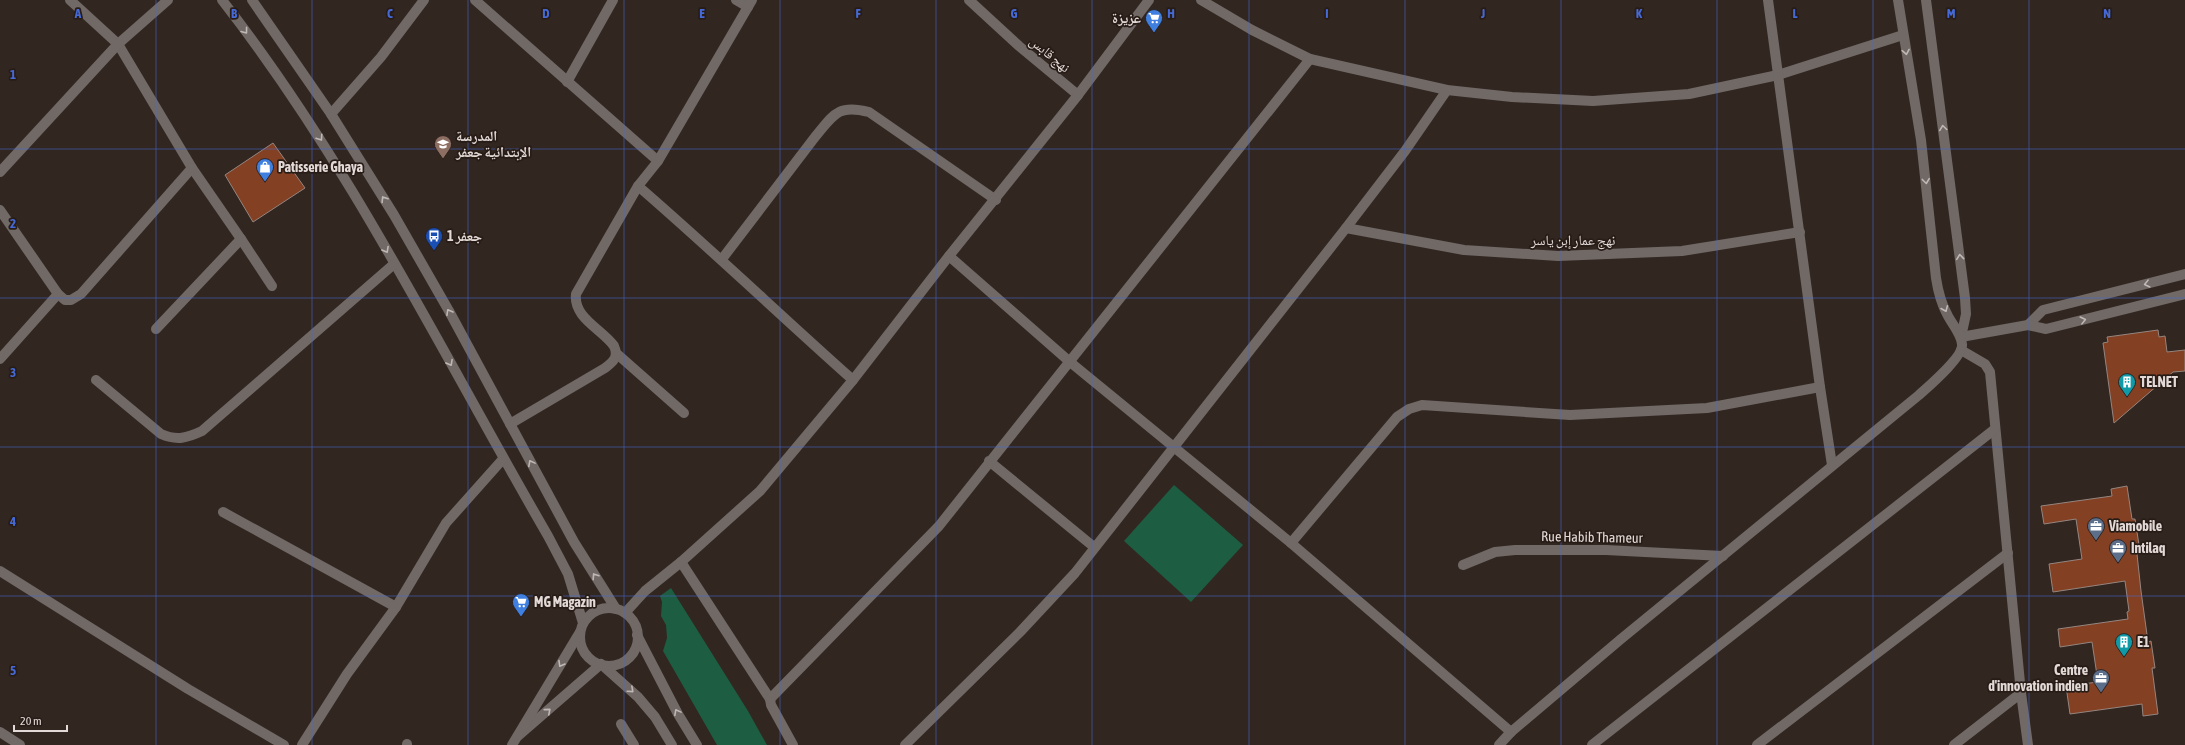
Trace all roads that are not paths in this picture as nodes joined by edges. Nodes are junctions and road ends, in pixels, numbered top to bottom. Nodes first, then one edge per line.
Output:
1 (70, 0) edge
2 (168, 0) edge
3 (222, 0) edge
4 (252, 0) edge
5 (424, 0) edge
6 (475, 0) edge
7 (613, 0) edge
8 (736, 0) edge
9 (969, 0) edge
10 (1149, 0) edge
11 (1201, 0) edge
12 (1768, 0) edge
13 (1898, 0) edge
14 (1926, 0) edge
15 (750, 3) edge
16 (1903, 35) junction
17 (118, 44) junction
18 (1310, 59) junction
19 (1778, 75) junction
20 (567, 82) junction
21 (1447, 90) junction
22 (1078, 95) junction
23 (331, 114) junction
24 (658, 161) junction
25 (192, 168) junction
26 (0, 172) edge
27 (638, 186) junction
28 (996, 200) junction
29 (0, 210) edge
30 (1346, 228) junction
31 (1800, 232) junction
32 (241, 239) junction
33 (949, 256) junction
34 (722, 259) junction
35 (394, 264) junction
36 (2185, 274) edge
37 (272, 286) dead end
38 (58, 294) junction
39 (2185, 294) edge
40 (2028, 325) junction
41 (156, 329) dead end
42 (1961, 337) junction
43 (1961, 350) junction
44 (616, 353) junction
45 (0, 359) edge
46 (1070, 362) junction
47 (96, 380) dead end
48 (853, 380) junction
49 (1820, 387) junction
50 (684, 414) dead end
51 (510, 424) junction
52 (1995, 428) junction
53 (1174, 446) junction
54 (503, 459) junction
55 (989, 461) junction
56 (1832, 465) junction
57 (223, 512) dead end
58 (1290, 543) junction
59 (1094, 547) junction
60 (2008, 553) junction
61 (1723, 556) junction
62 (681, 562) junction
63 (1463, 565) dead end
64 (0, 571) edge
65 (396, 607) junction
66 (621, 611) junction
67 (582, 627) junction
68 (638, 635) junction
69 (601, 664) junction
70 (2021, 693) junction
71 (770, 699) junction
72 (621, 724) dead end
73 (0, 732) edge
74 (1511, 732) junction
75 (518, 736) junction
76 (20, 745) edge
77 (284, 745) edge
78 (302, 745) edge
79 (512, 745) edge
80 (634, 745) edge
81 (672, 745) edge
82 (697, 745) edge
83 (793, 745) edge
84 (905, 745) edge
85 (1499, 745) edge
86 (1592, 745) edge
87 (1757, 745) edge
88 (1954, 745) edge
89 (2028, 745) edge

1 - 17 street
2 - 17 street
3 -> 35 street
4 - 23 street
5 - 23 street
6 - 20 street
7 - 20 street
8 - 15 street
9 - 22 street, نهج قابس
10 - 22 street
11 - 18 street
12 - 19 street
13 - 16 street
42 -> 14 street
15 - 24 street
16 - 19 street
16 -> 42 street
17 - 25 street
17 - 26 street
18 - 21 street
18 - 46 street
19 - 21 street
19 - 31 street
20 - 24 street
21 - 30 street
22 - 28 street
51 -> 23 street
24 - 27 street
25 - 32 street
25 - 38 street
27 - 34 street
27 - 44 street
28 - 33 street
28 - 34 street
29 - 38 street
30 - 31 street, نهج عمار إبن ياسر
30 - 53 street
31 - 49 street
32 - 37 street
32 - 41 street
33 - 46 street
33 - 48 street
34 - 48 street
35 - 47 street
35 -> 54 street
36 -> 40 street
38 - 45 street
40 -> 39 street
40 - 42 street
42 - 43 street
43 - 52 street
43 - 56 street
44 - 50 street
44 - 51 street
46 - 53 street
46 - 55 street
48 - 62 street
49 - 56 street
49 - 58 street
66 -> 51 street
52 - 60 street
52 - 86 street
53 - 58 street
53 - 59 street
54 - 65 street
54 - 67 street
55 - 59 street
55 - 71 street
56 - 61 street
57 - 65 street
58 - 74 street
59 - 84 street
60 - 70 street
60 - 87 street
61 - 63 street, Rue Habib Thameur
61 - 74 street
62 - 66 street
62 - 71 street
64 - 77 street
65 - 78 street
66 - 67 street
66 - 68 street
67 - 69 street
67 -> 75 street
68 - 69 street
82 -> 68 street
75 -> 69 street
69 -> 81 street
70 - 88 street
70 - 89 street
71 - 83 street
72 - 80 street
73 - 76 street
74 - 85 street
75 - 79 street

